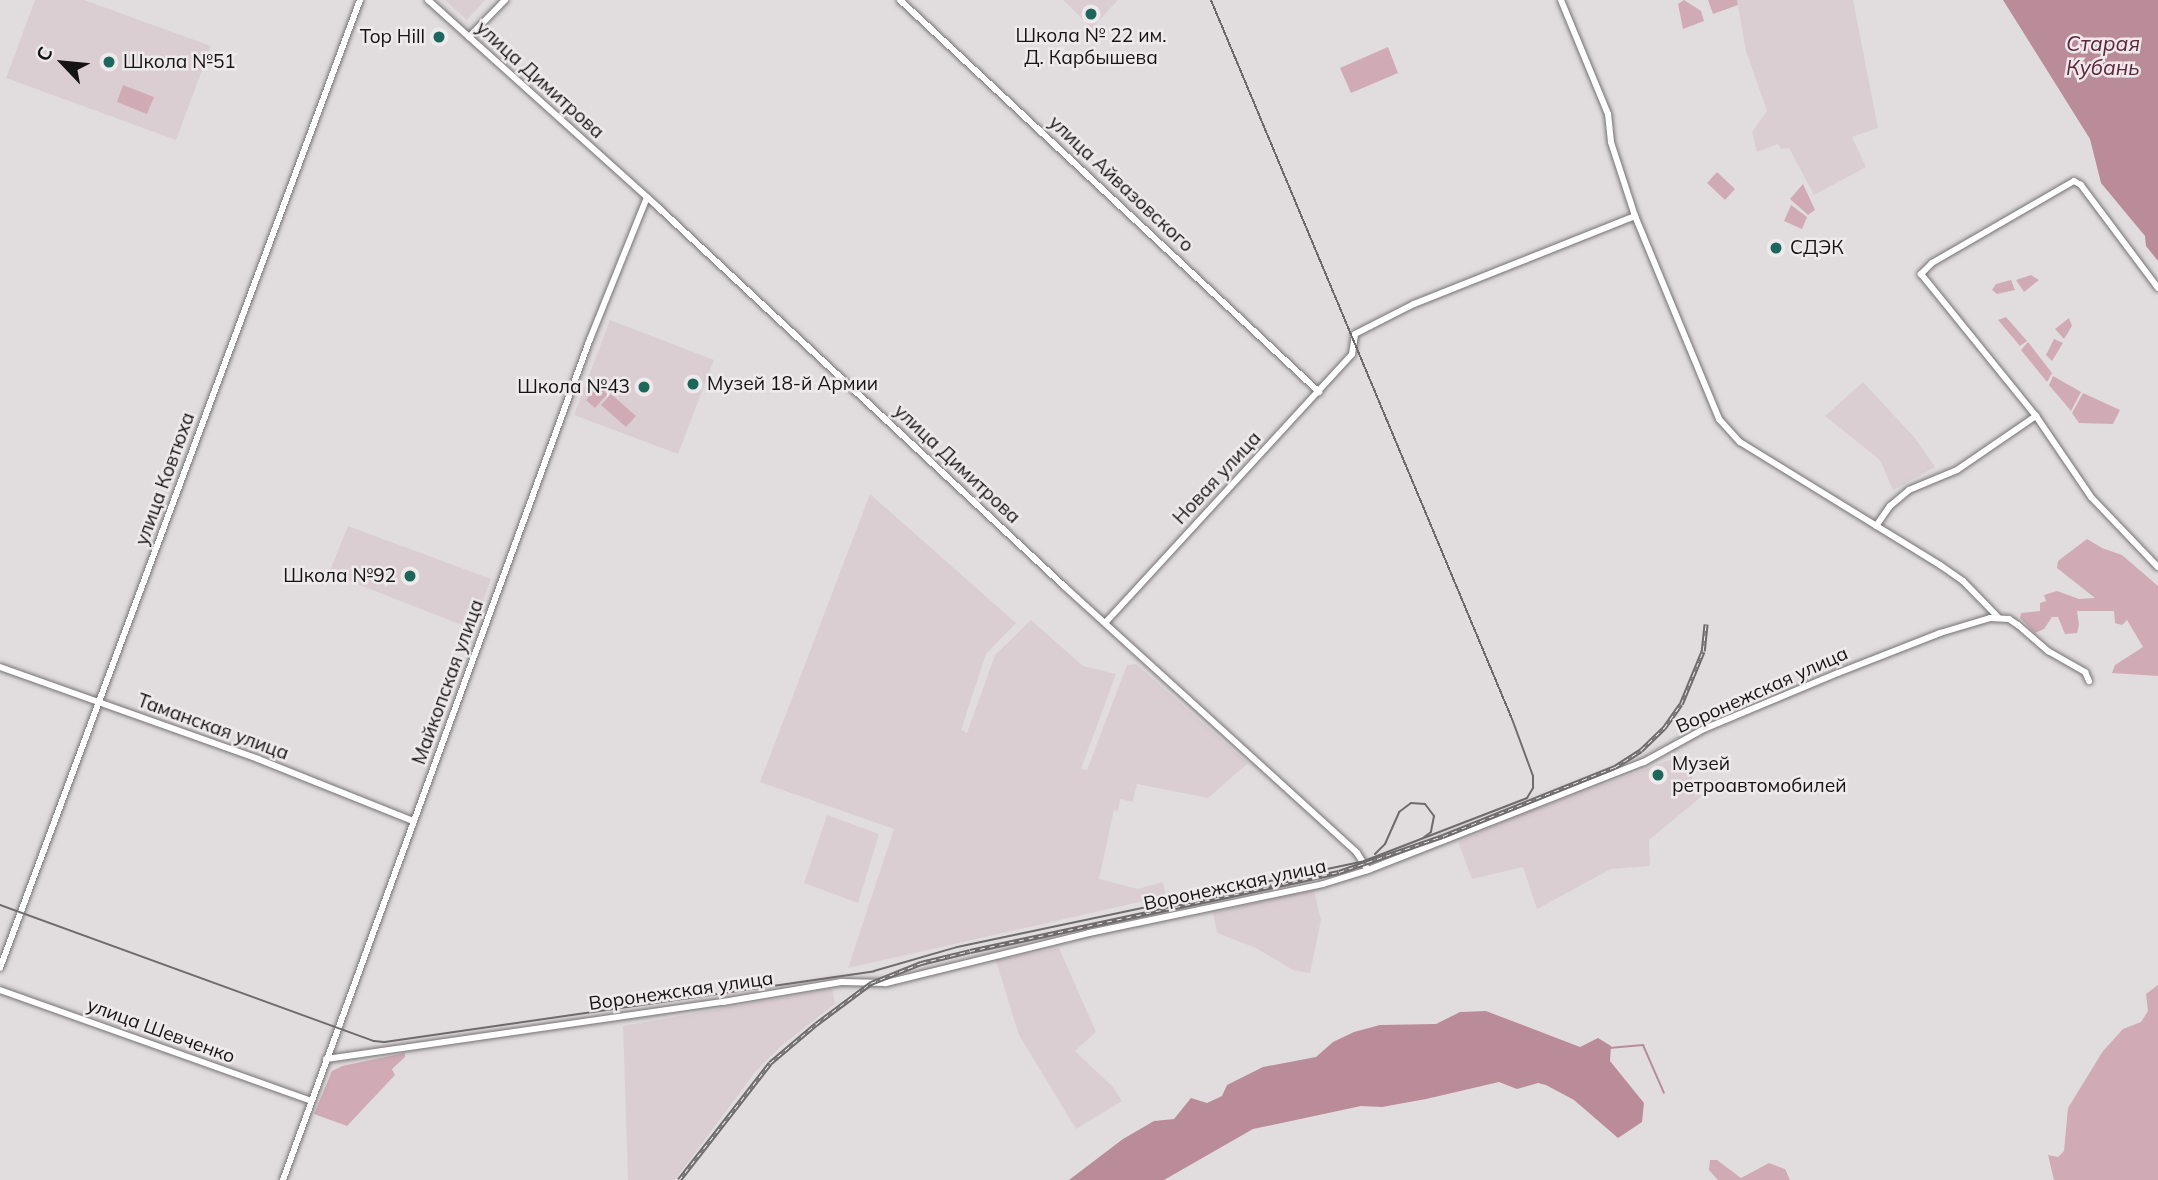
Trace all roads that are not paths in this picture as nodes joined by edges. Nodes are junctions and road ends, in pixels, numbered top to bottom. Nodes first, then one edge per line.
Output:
1 (359, 0) edge
2 (428, 0) edge
3 (505, 0) edge
4 (900, 0) edge
5 (1561, 0) edge
6 (468, 37) junction
7 (648, 197) junction
8 (1634, 213) junction
9 (2158, 288) edge
10 (1319, 392) junction
11 (2036, 416) junction
12 (1876, 526) junction
13 (2158, 567) edge
14 (1998, 617) junction
15 (1105, 623) junction
16 (0, 667) edge
17 (2089, 681) dead end
18 (98, 703) junction
19 (414, 821) junction
20 (1368, 870) junction
21 (0, 968) edge
22 (0, 990) edge
23 (326, 1059) junction
24 (311, 1101) junction
25 (283, 1180) edge

1 - 18 street, улица Ковтюха
2 - 6 street, улица Димитрова
3 - 6 street
4 - 10 street, улица Айвазовского
5 - 8 street
6 - 7 street, улица Димитрова
7 - 15 street, улица Димитрова
7 - 19 street, Майкопская улица
8 - 10 street, Новая улица
8 - 12 street
9 - 11 street
10 - 15 street, Новая улица
11 - 12 street
11 - 13 street
12 - 14 street
14 - 17 street
14 - 20 street, Воронежская улица
15 - 20 street, улица Димитрова
16 - 18 street, Таманская улица
18 - 19 street, Таманская улица
18 - 21 street, улица Ковтюха
19 - 23 street, Майкопская улица
20 - 23 street, Воронежская улица
22 - 24 street, улица Шевченко
23 - 24 street, Майкопская улица
24 - 25 street, Майкопская улица

